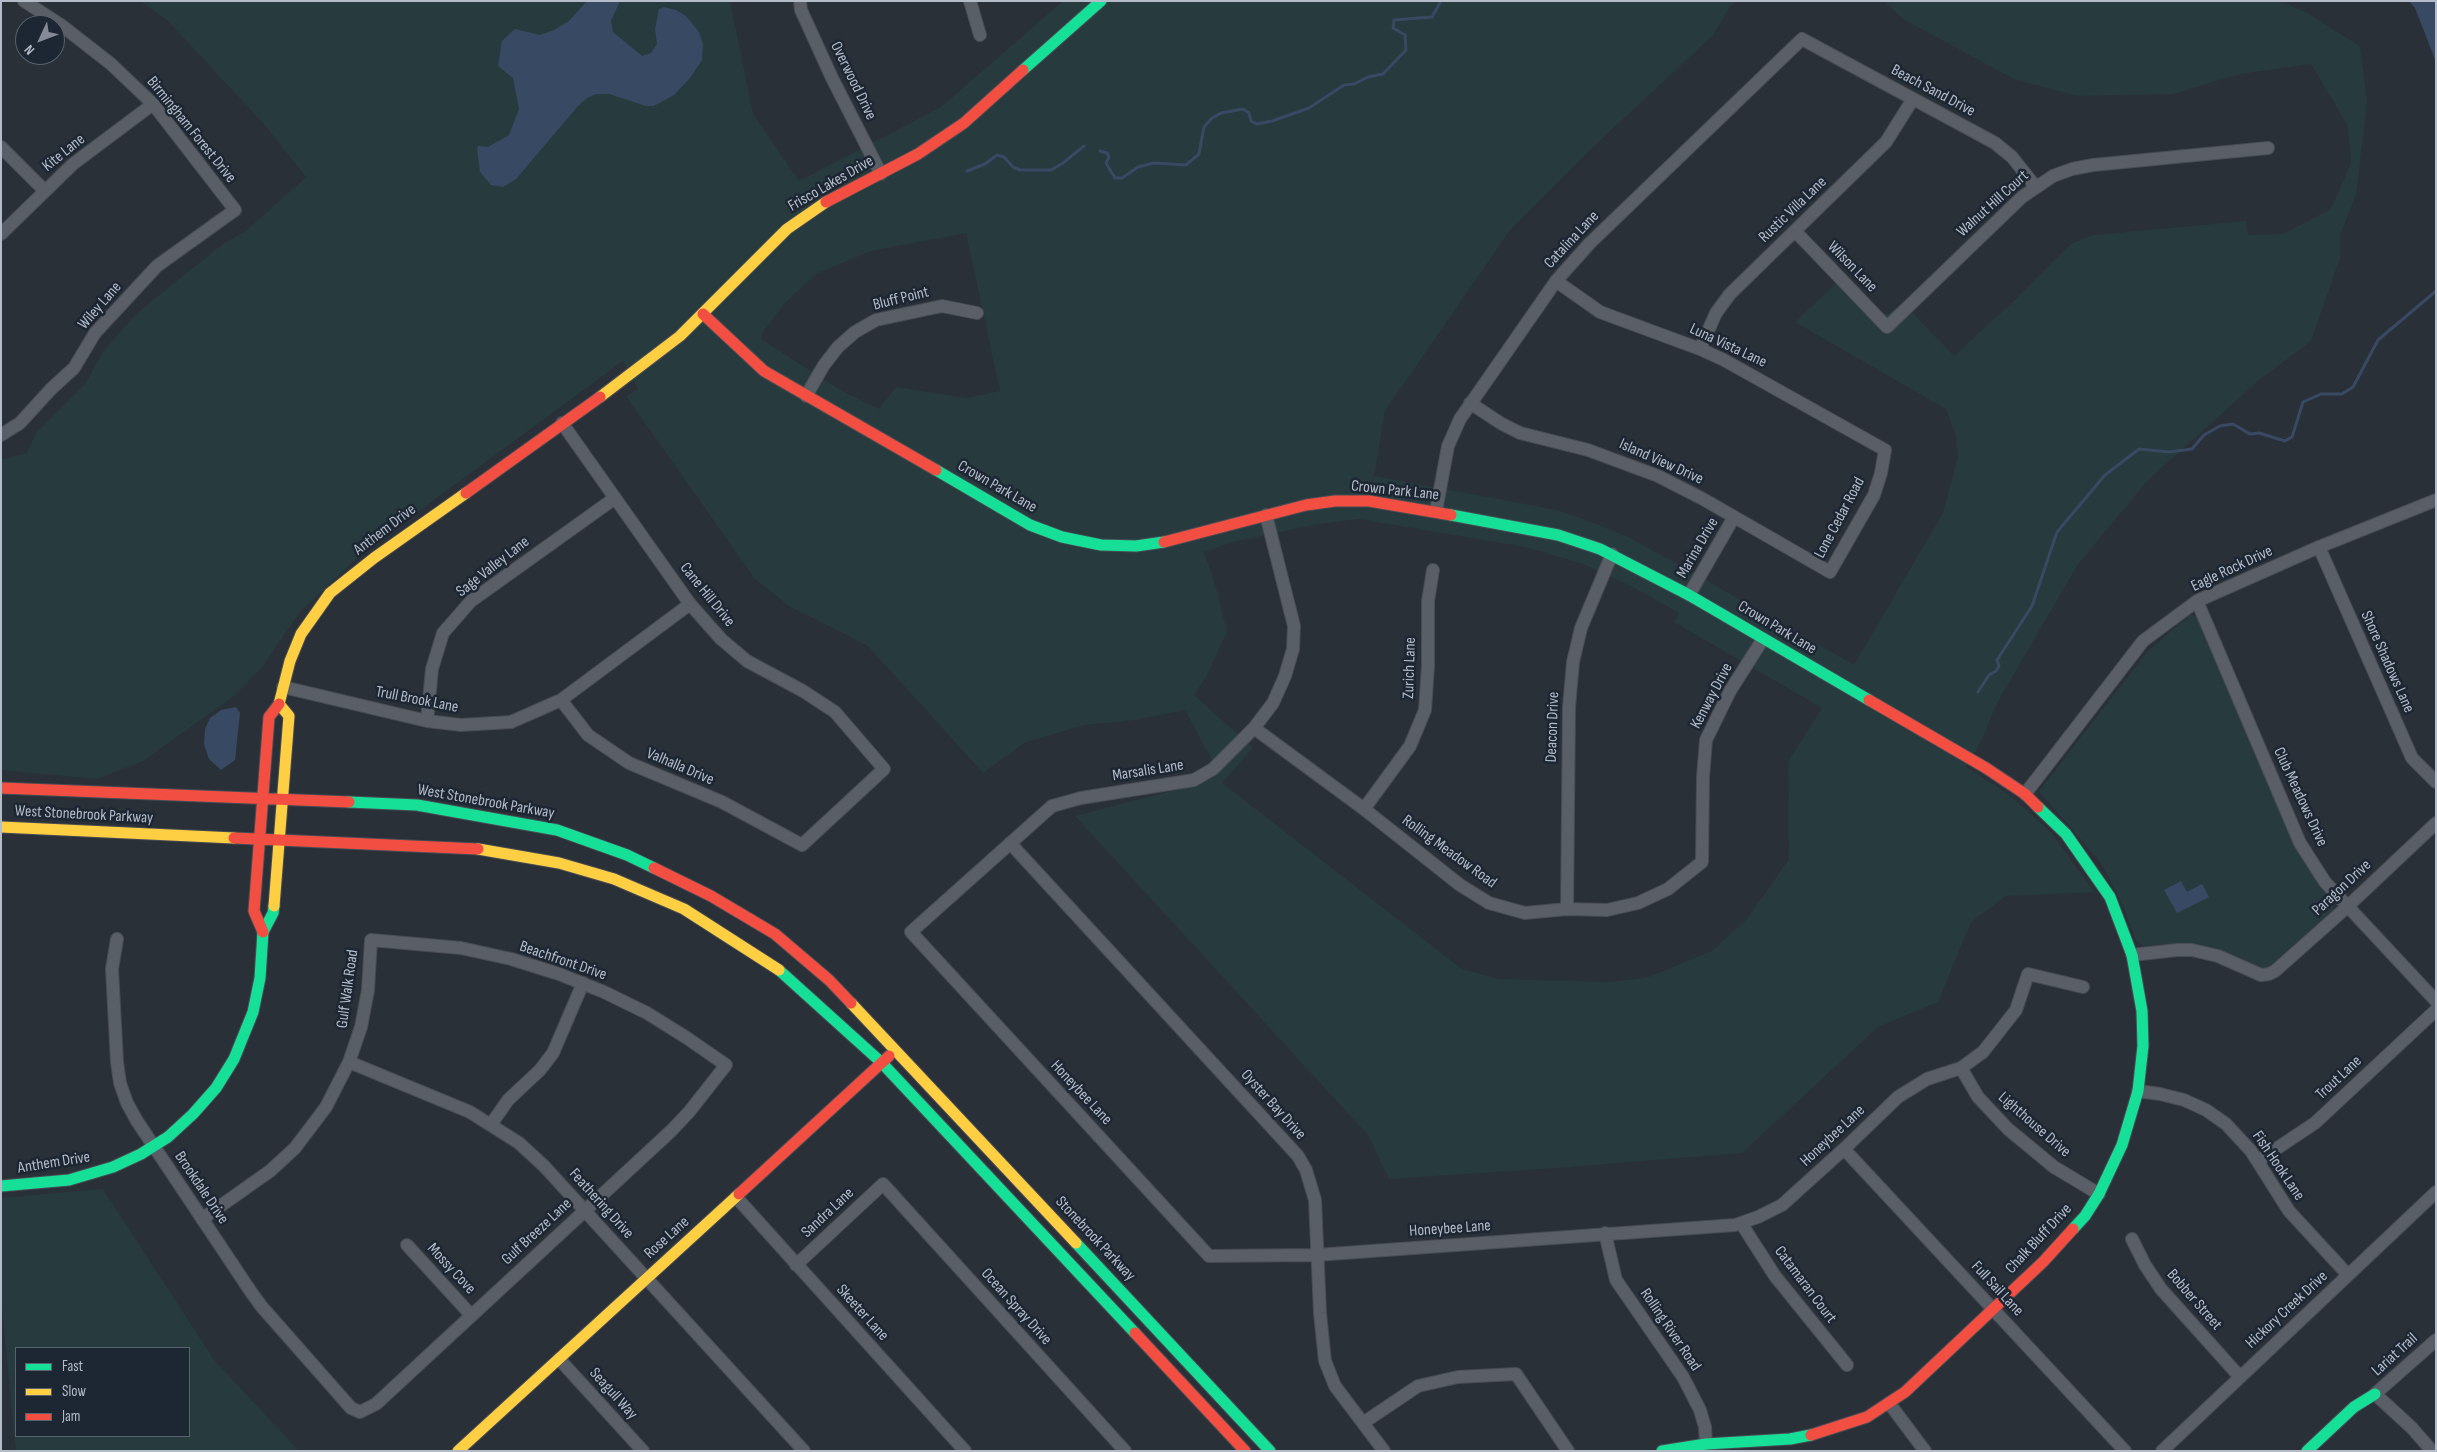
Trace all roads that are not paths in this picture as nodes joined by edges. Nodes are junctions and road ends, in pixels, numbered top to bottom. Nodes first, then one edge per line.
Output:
1 (24, 1) edge
2 (800, 1) edge
3 (970, 1) edge
4 (1102, 1) edge
5 (980, 36) dead end
6 (1802, 39) joint
7 (1914, 99) junction
8 (153, 104) junction
9 (1, 147) edge
10 (2268, 148) dead end
11 (881, 174) junction
12 (2035, 186) junction
13 (44, 190) junction
14 (235, 210) joint
15 (1795, 231) junction
16 (1, 234) edge
17 (1556, 281) junction
18 (977, 313) dead end
19 (703, 314) junction
20 (1887, 327) joint
21 (1700, 349) junction
22 (806, 396) junction
23 (1470, 403) junction
24 (562, 424) junction
25 (1, 435) edge
26 (1885, 450) joint
27 (615, 498) junction
28 (2436, 500) edge
29 (1436, 511) junction
30 (1266, 515) junction
31 (1734, 517) junction
32 (2320, 547) junction
33 (1612, 554) junction
34 (1433, 570) dead end
35 (1830, 572) joint
36 (1689, 595) junction
37 (2197, 601) junction
38 (690, 604) junction
39 (1763, 639) junction
40 (283, 687) junction
41 (561, 700) junction
42 (279, 704) junction
43 (428, 721) junction
44 (1254, 728) junction
45 (2436, 782) edge
46 (1, 788) edge
47 (2025, 794) junction
48 (263, 798) junction
49 (282, 799) junction
50 (1364, 808) junction
51 (2436, 823) edge
52 (1, 827) edge
53 (260, 839) junction
54 (279, 840) junction
55 (1010, 843) junction
56 (802, 845) joint
57 (1702, 862) joint
58 (2347, 907) junction
59 (1567, 909) junction
60 (263, 932) junction
61 (912, 932) joint
62 (117, 939) dead end
63 (371, 940) joint
64 (2132, 955) junction
65 (583, 983) junction
66 (2083, 987) dead end
67 (2436, 1001) edge
68 (2436, 1010) edge
69 (896, 1049) junction
70 (349, 1062) junction
71 (882, 1063) junction
72 (726, 1065) joint
73 (1961, 1068) junction
74 (2138, 1092) junction
75 (492, 1123) junction
76 (154, 1146) junction
77 (1844, 1149) junction
78 (2258, 1161) junction
79 (883, 1184) joint
80 (1, 1186) edge
81 (2436, 1192) edge
82 (2099, 1194) junction
83 (736, 1197) junction
84 (585, 1210) junction
85 (202, 1219) junction
86 (1741, 1222) junction
87 (1605, 1233) junction
88 (2132, 1238) dead end
89 (407, 1245) dead end
90 (1316, 1255) junction
91 (796, 1265) junction
92 (2348, 1275) junction
93 (646, 1279) junction
94 (1994, 1309) junction
95 (471, 1315) junction
96 (2436, 1340) edge
97 (559, 1359) junction
98 (1847, 1365) dead end
99 (2240, 1377) junction
100 (2375, 1394) junction
101 (1889, 1403) junction
102 (360, 1412) joint
103 (1363, 1423) junction
104 (1706, 1444) junction
105 (472, 1446) edge
106 (458, 1451) edge
107 (642, 1451) edge
108 (804, 1451) edge
109 (965, 1451) edge
110 (1125, 1451) edge
111 (1244, 1451) edge
112 (1270, 1451) edge
113 (1384, 1451) edge
114 (1568, 1451) edge
115 (1662, 1451) edge
116 (1925, 1451) edge
117 (2125, 1451) edge
118 (2162, 1451) edge
119 (2307, 1451) edge
120 (2432, 1451) edge

1 - 8 street, Birmingham Forest Drive
2 - 11 street, Overwood Drive
3 - 5 street
4 - 11 street, Frisco Lakes Drive
6 - 7 street, Beach Sand Drive
6 - 17 street, Catalina Lane
7 - 12 street, Beach Sand Drive
7 - 15 street, Rustic Villa Lane
8 - 13 street, Kite Lane
8 - 14 street, Birmingham Forest Drive
9 - 13 street
10 - 12 street, Walnut Hill Court
11 - 19 street, Frisco Lakes Drive
12 - 20 street, Walnut Hill Court
13 - 16 street, Kite Lane
14 - 25 street, Wiley Lane
15 - 20 street, Wilson Lane
15 - 21 street, Rustic Villa Lane
17 - 21 street, Luna Vista Lane
17 - 23 street, Catalina Lane
18 - 22 street, Bluff Point
19 - 22 street, Crown Park Lane
19 - 24 street, Frisco Lakes Drive
21 - 26 street, Luna Vista Lane
22 - 30 street, Crown Park Lane
23 - 29 street, Catalina Lane
23 - 31 street, Island View Drive
24 - 27 street, Cane Hill Drive
24 - 40 street, Anthem Drive
26 - 35 street, Lone Cedar Road
27 - 38 street, Cane Hill Drive
27 - 43 street, Sage Valley Lane
28 - 32 street, Eagle Rock Drive
29 - 30 street, Crown Park Lane
29 - 33 street, Crown Park Lane
30 - 44 street, Marsalis Lane
31 - 35 street, Island View Drive
31 - 36 street, Marina Drive
32 - 37 street, Eagle Rock Drive
32 - 45 street, Shore Shadows Lane
33 - 36 street, Crown Park Lane
33 - 59 street, Deacon Drive
34 - 50 street, Zurich Lane
36 - 39 street, Crown Park Lane
37 - 47 street, Eagle Rock Drive
37 - 58 street, Club Meadows Drive
38 - 41 street, Trull Brook Lane
38 - 56 street, Cane Hill Drive
39 - 47 street, Crown Park Lane
39 - 57 street, Kenway Drive
40 - 42 street, Anthem Drive
40 - 43 street, Trull Brook Lane
41 - 43 street, Trull Brook Lane
41 - 56 street, Valhalla Drive
42 - 48 street, Anthem Drive
42 - 49 street, Anthem Drive
44 - 50 street, Rolling Meadow Road
44 - 55 street, Marsalis Lane
46 - 48 street, West Stonebrook Parkway
47 - 64 street, Chalk Bluff Drive
48 - 49 street, West Stonebrook Parkway
48 - 53 street, Anthem Drive
49 - 54 street, Anthem Drive
49 - 69 street, West Stonebrook Parkway
50 - 59 street, Rolling Meadow Road
51 - 58 street, Paragon Drive
52 - 53 street, West Stonebrook Parkway
53 - 54 street, West Stonebrook Parkway
53 - 60 street, Anthem Drive
54 - 60 street, Anthem Drive
54 - 71 street, West Stonebrook Parkway
55 - 61 street, Marsalis Lane
55 - 90 street, Oyster Bay Drive
57 - 59 street, Rolling Meadow Road
58 - 64 street, Paragon Drive
58 - 67 street, Club Meadows Drive
60 - 76 street, Anthem Drive
61 - 90 street, Honeybee Lane
62 - 76 street, Brookdale Drive
63 - 65 street, Beachfront Drive
63 - 70 street, Gulf Walk Road
64 - 74 street, Chalk Bluff Drive
65 - 72 street, Beachfront Drive
65 - 75 street
66 - 73 street, Honeybee Lane
68 - 78 street, Trout Lane
69 - 71 street, Rose Lane
69 - 112 street, Stonebrook Parkway
70 - 75 street, Feathering Drive
70 - 85 street, Gulf Walk Road
71 - 83 street, Rose Lane
71 - 111 street
72 - 84 street, Gulf Breeze Lane
73 - 77 street, Honeybee Lane
73 - 82 street, Lighthouse Drive
74 - 78 street, Fish Hook Lane
74 - 82 street, Chalk Bluff Drive
75 - 84 street, Feathering Drive
76 - 80 street, Anthem Drive
76 - 85 street, Brookdale Drive
77 - 86 street, Honeybee Lane
77 - 94 street, Full Sail Lane
78 - 92 street, Fish Hook Lane
79 - 91 street, Sandra Lane
79 - 110 street, Ocean Spray Drive
81 - 92 street, Hickory Creek Drive
82 - 94 street, Chalk Bluff Drive
83 - 91 street, Skeeter Lane
83 - 93 street, Rose Lane
84 - 93 street, Feathering Drive
84 - 95 street, Gulf Breeze Lane
85 - 102 street, Brookdale Drive
86 - 87 street, Honeybee Lane
86 - 98 street, Catamaran Court
87 - 90 street, Honeybee Lane
87 - 104 street, Rolling River Road
88 - 99 street, Bobber Street
89 - 95 street, Mossy Cove
90 - 103 street, Oyster Bay Drive
91 - 109 street, Skeeter Lane
92 - 99 street, Hickory Creek Drive
93 - 97 street, Rose Lane
93 - 108 street, Feathering Drive
94 - 101 street, Chalk Bluff Drive
94 - 117 street, Full Sail Lane
95 - 102 street, Gulf Breeze Lane
96 - 100 street, Lariat Trail
97 - 105 street, Rose Lane
97 - 107 street, Seagull Way
99 - 118 street, Hickory Creek Drive
100 - 119 street
100 - 120 street
101 - 104 street, Chalk Bluff Drive
101 - 116 street
103 - 113 street, Oyster Bay Drive
103 - 114 street
104 - 115 street, Chalk Bluff Drive
105 - 106 street, Rose Lane

